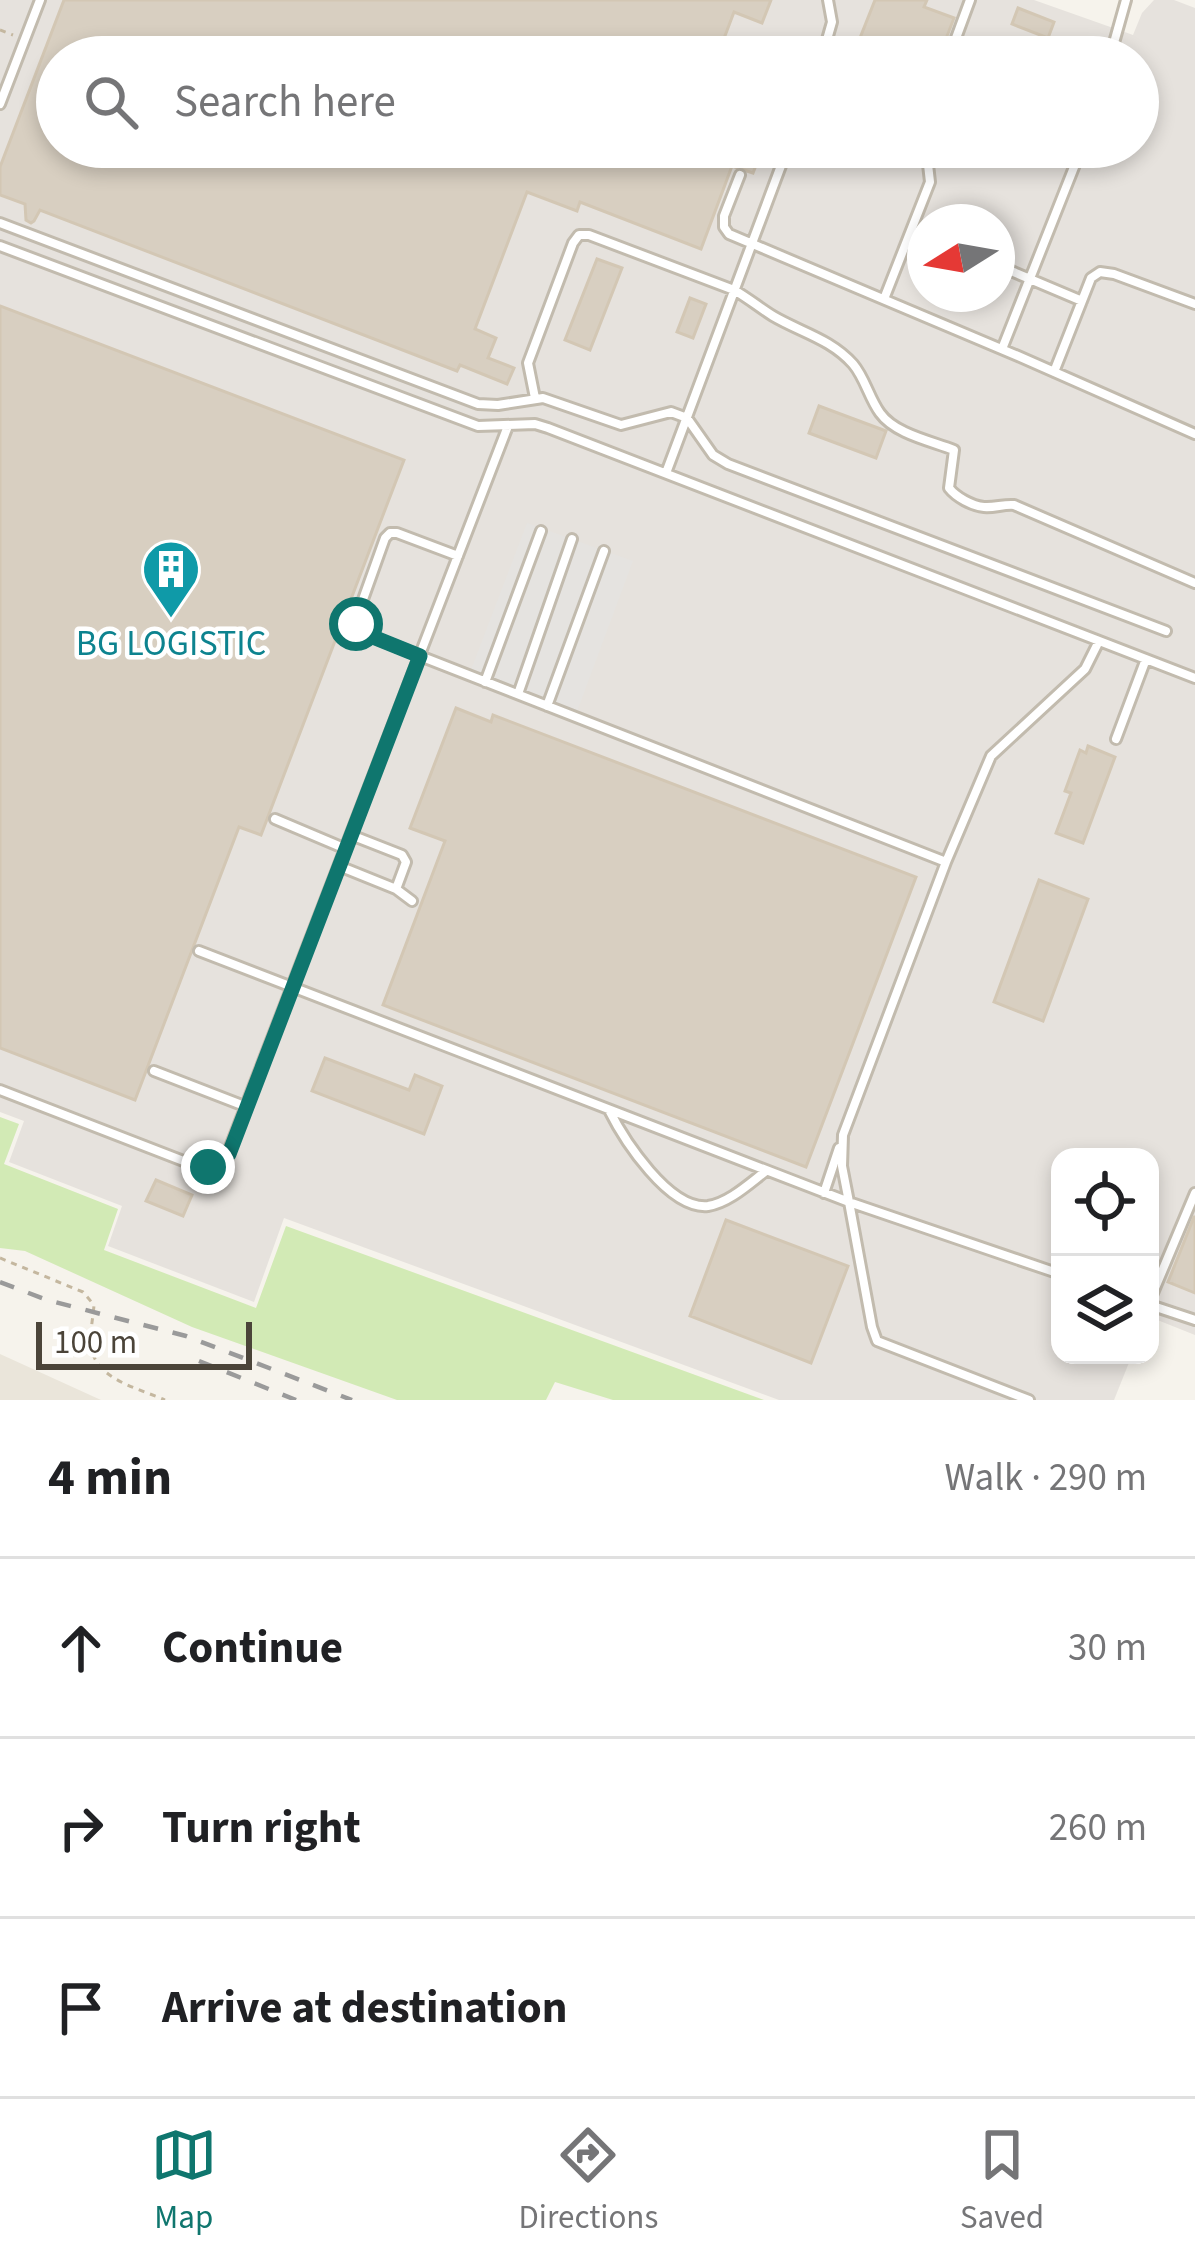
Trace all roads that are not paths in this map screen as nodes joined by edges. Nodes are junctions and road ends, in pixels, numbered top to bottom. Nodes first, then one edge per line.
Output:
1 (40, 0) edge
2 (828, 0) edge
3 (970, 0) edge
4 (1126, 0) edge
5 (828, 36) edge
6 (957, 36) edge
7 (1116, 36) edge
8 (1, 100) edge
9 (780, 168) edge
10 (928, 168) edge
11 (1074, 168) edge
12 (740, 175) dead end
13 (922, 204) edge
14 (0, 223) edge
15 (907, 242) edge
16 (752, 243) junction
17 (0, 246) edge
18 (1015, 272) edge
19 (1031, 279) junction
20 (734, 290) junction
21 (884, 299) junction
22 (1082, 301) junction
23 (1195, 304) edge
24 (1002, 349) junction
25 (1054, 372) junction
26 (535, 398) junction
27 (687, 418) junction
28 (508, 426) junction
29 (1195, 434) edge
30 (666, 473) junction
31 (541, 530) dead end
32 (572, 539) dead end
33 (604, 551) dead end
34 (458, 556) junction
35 (1195, 583) edge
36 (1166, 631) dead end
37 (1099, 641) junction
38 (420, 656) junction
39 (1146, 659) junction
40 (1195, 678) edge
41 (485, 682) junction
42 (518, 694) junction
43 (548, 706) junction
44 (1116, 739) dead end
45 (275, 819) dead end
46 (351, 835) junction
47 (346, 849) junction
48 (946, 862) junction
49 (339, 866) junction
50 (396, 889) junction
51 (412, 901) dead end
52 (199, 951) dead end
53 (292, 988) junction
54 (154, 1070) dead end
55 (0, 1090) edge
56 (247, 1107) junction
57 (609, 1110) junction
58 (843, 1135) junction
59 (767, 1171) junction
60 (824, 1192) junction
61 (1195, 1193) edge
62 (849, 1202) junction
63 (1051, 1271) edge
64 (1159, 1280) edge
65 (1159, 1306) edge
66 (1195, 1320) edge
67 (1029, 1400) edge

1 - 8 lane
2 - 5 lane
3 - 6 lane
4 - 7 lane
9 - 16 lane
10 - 13 lane
11 - 19 lane
12 - 16 lane
14 - 26 lane
15 - 21 lane
16 - 20 lane
16 - 21 lane
17 - 28 lane
18 - 19 lane
19 - 22 lane
19 - 24 lane
20 - 26 lane
20 - 27 lane
20 - 35 lane
21 - 24 lane
22 - 23 lane
22 - 25 lane
24 - 25 lane
25 - 29 lane
26 - 27 lane
27 - 30 lane
27 - 36 lane
28 - 30 lane
28 - 34 lane
30 - 37 lane
31 - 41 lane
32 - 42 lane
33 - 43 lane
34 - 38 lane
34 - 38 lane
37 - 39 lane
37 - 48 lane
38 - 41 lane
38 - 46 lane
39 - 40 lane
39 - 44 lane
41 - 42 lane
42 - 43 lane
43 - 48 lane
45 - 47 lane
46 - 47 lane
46 - 50 lane
47 - 49 lane
48 - 58 lane
49 - 50 lane
49 - 53 lane
50 - 51 lane
52 - 53 lane
53 - 56 lane
53 - 57 lane
54 - 56 lane
55 - 56 lane
57 - 59 lane
57 - 59 lane
58 - 60 lane
58 - 62 lane
59 - 60 lane
60 - 62 lane
61 - 64 lane
62 - 63 lane
62 - 67 lane
65 - 66 lane

